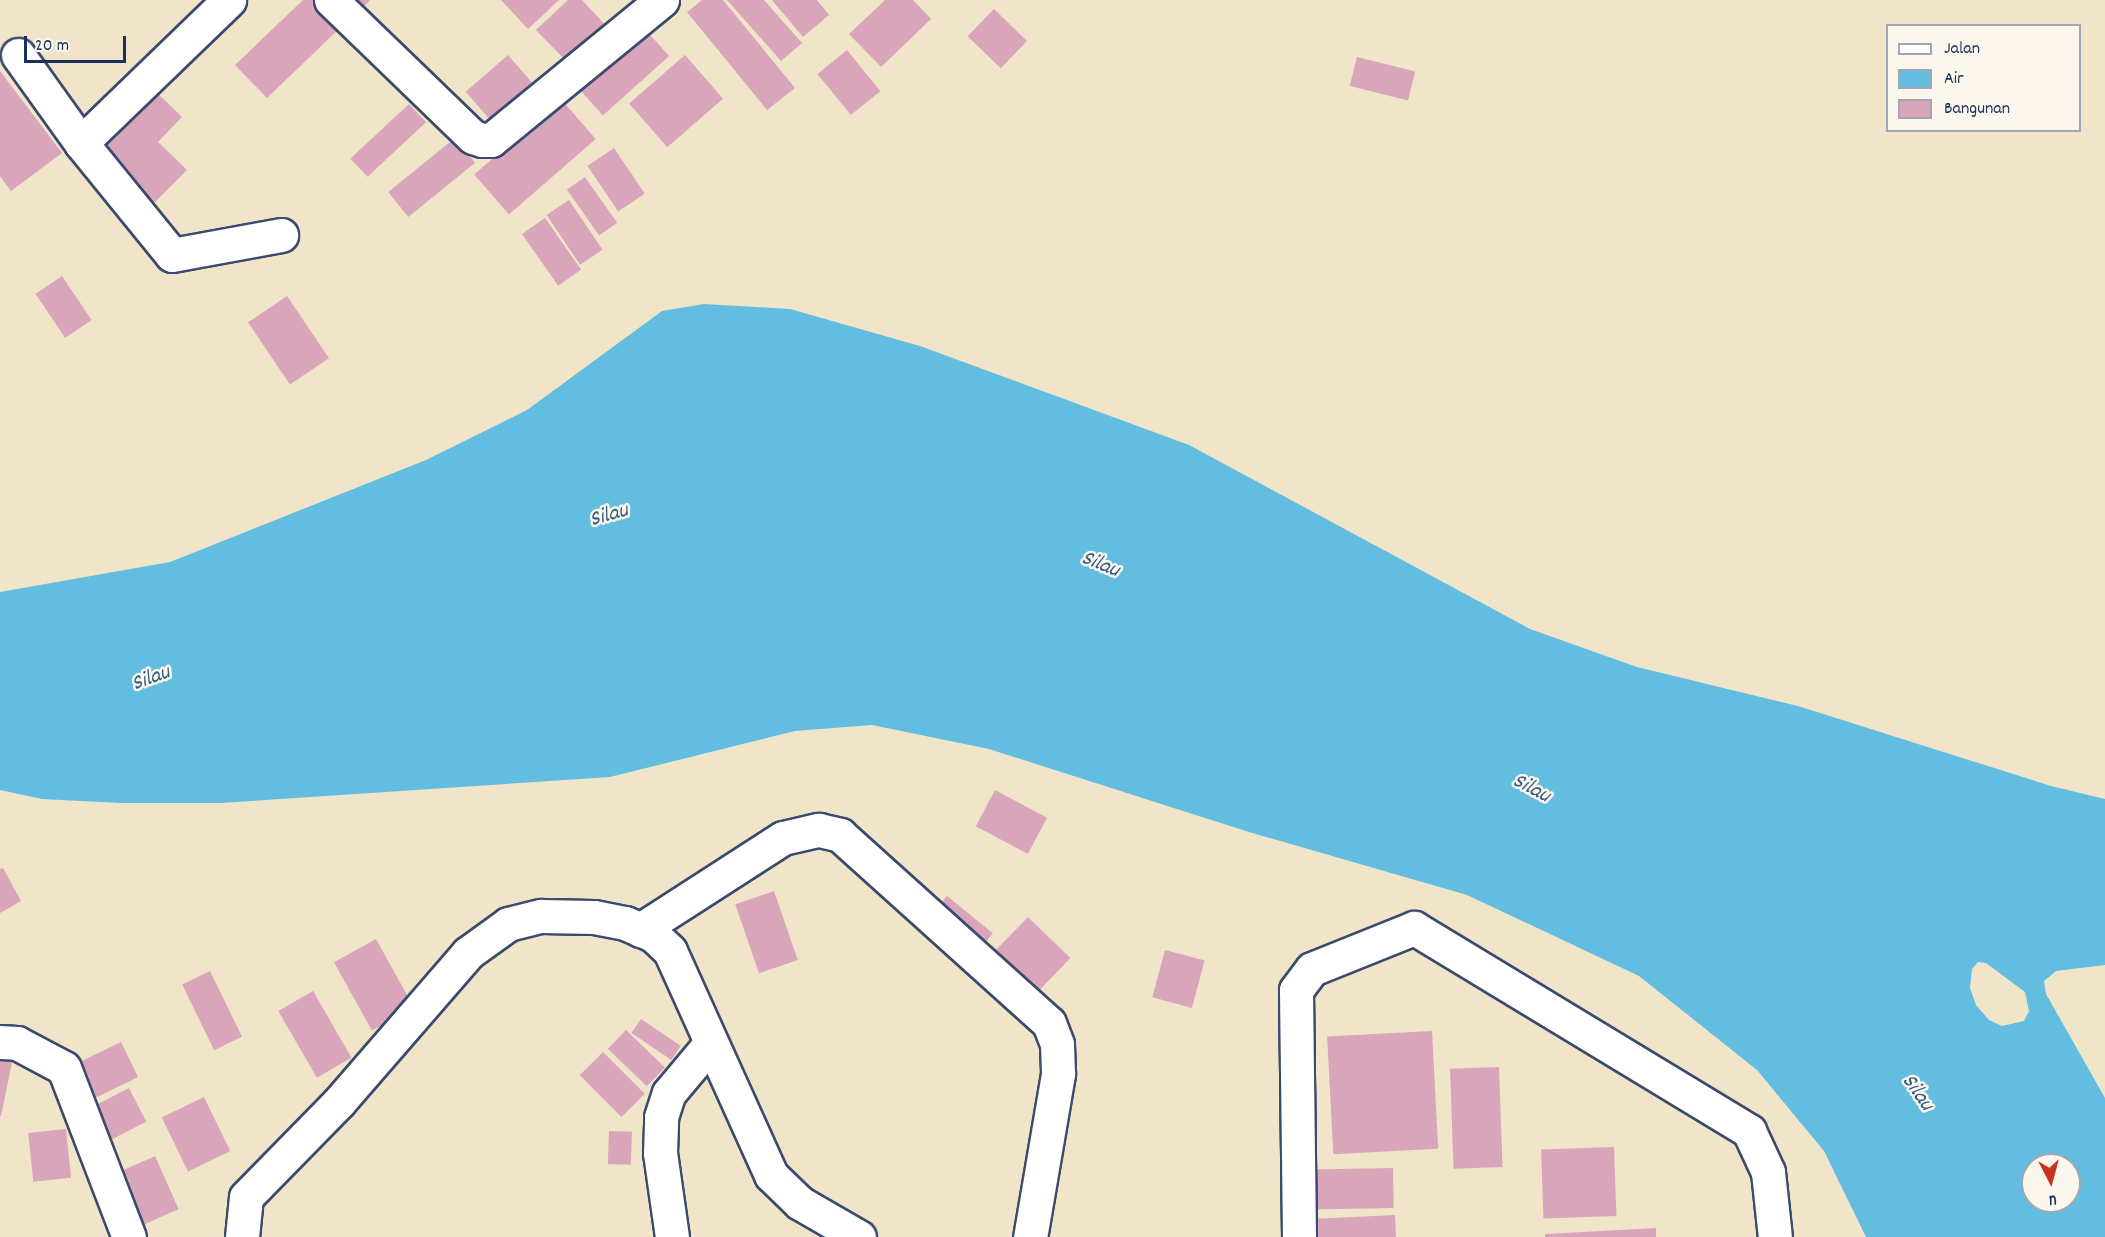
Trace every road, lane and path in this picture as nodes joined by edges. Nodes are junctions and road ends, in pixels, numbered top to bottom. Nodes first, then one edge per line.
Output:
1 (229, 0) edge
2 (332, 0) edge
3 (662, 0) edge
4 (18, 55) dead end
5 (81, 143) junction
6 (281, 235) dead end
7 (640, 930) junction
8 (0, 1042) edge
9 (711, 1043) junction
10 (129, 1237) edge
11 (242, 1237) edge
12 (672, 1237) edge
13 (859, 1237) edge
14 (1030, 1237) edge
15 (1299, 1237) edge
16 (1775, 1237) edge

1 - 5 street
2 - 3 street
4 - 5 street
5 - 6 street
7 - 9 street
7 - 11 street
7 - 14 street
8 - 10 street
9 - 12 street
9 - 13 street
15 - 16 street

